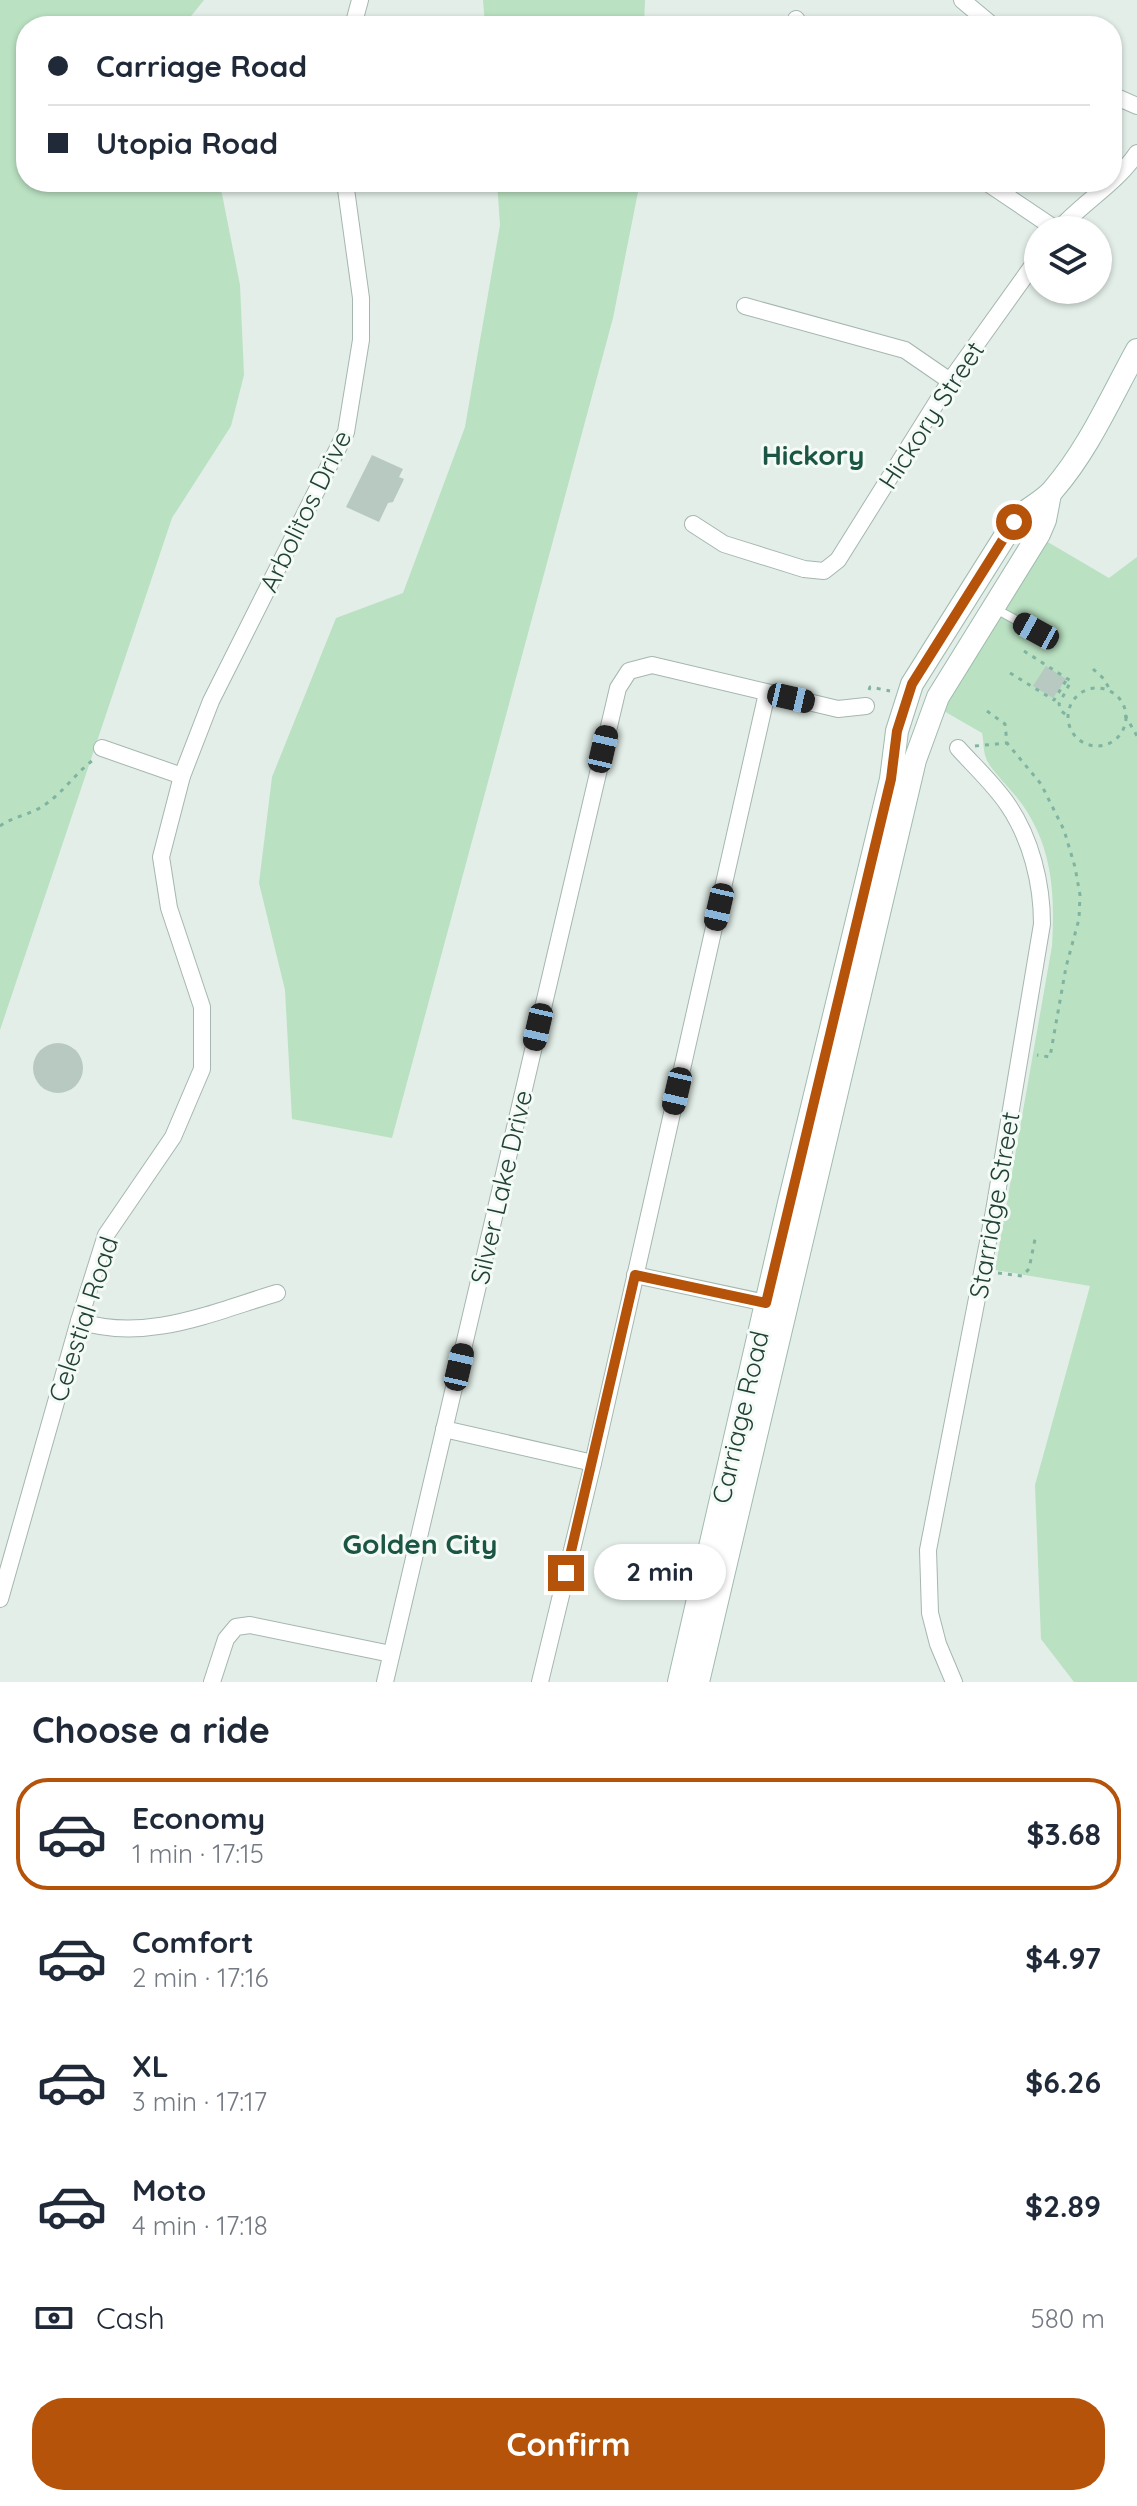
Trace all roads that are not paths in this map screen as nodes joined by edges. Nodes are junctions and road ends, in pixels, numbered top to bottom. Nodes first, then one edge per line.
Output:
1 (962, 0) edge
2 (981, 16) edge
3 (1137, 153) edge
4 (1122, 170) edge
5 (346, 192) edge
6 (1001, 192) edge
7 (1101, 192) edge
8 (1037, 216) edge
9 (1070, 216) edge
10 (1024, 278) edge
11 (745, 306) dead end
12 (1137, 350) edge
13 (950, 381) junction
14 (1050, 494) junction
15 (693, 524) dead end
16 (969, 594) junction
17 (994, 608) junction
18 (1036, 631) dead end
19 (767, 693) junction
20 (866, 706) road end
21 (958, 748) dead end
22 (106, 750) road end
23 (182, 776) junction
24 (896, 795) junction
25 (635, 1275) junction
26 (277, 1293) dead end
27 (776, 1306) junction
28 (79, 1321) junction
29 (444, 1429) junction
30 (593, 1463) junction
31 (720, 1548) junction
32 (0, 1599) edge
33 (391, 1654) junction
34 (212, 1682) edge
35 (385, 1682) edge
36 (540, 1682) edge
37 (679, 1682) edge
38 (698, 1682) edge
39 (954, 1682) edge

1 - 2 street
3 - 4 street
5 - 23 street, Arbolitos Drive
6 - 8 street
7 - 9 street
10 - 13 street, Hickory Street
11 - 13 street
12 - 14 street, Carriage Road
13 - 15 street, Hickory Street
14 - 16 street, Carriage Road
14 - 17 street, Carriage Road
16 - 17 street
16 - 24 street, Carriage Road
17 - 18 lane
17 - 24 street, Carriage Road
19 - 20 street
19 - 25 street
19 - 29 street, Silver Lake Drive
21 - 39 street, Starridge Street
22 - 23 street
23 - 28 street, Celestial Road
24 - 27 street, Carriage Road
25 - 27 street
25 - 30 street
26 - 28 street
27 - 31 street, Carriage Road
28 - 32 street, Celestial Road
29 - 30 street
29 - 33 street, Silver Lake Drive
30 - 36 street
31 - 37 street, Carriage Road
31 - 38 street, Carriage Road
33 - 34 street
33 - 35 street, Silver Lake Drive

